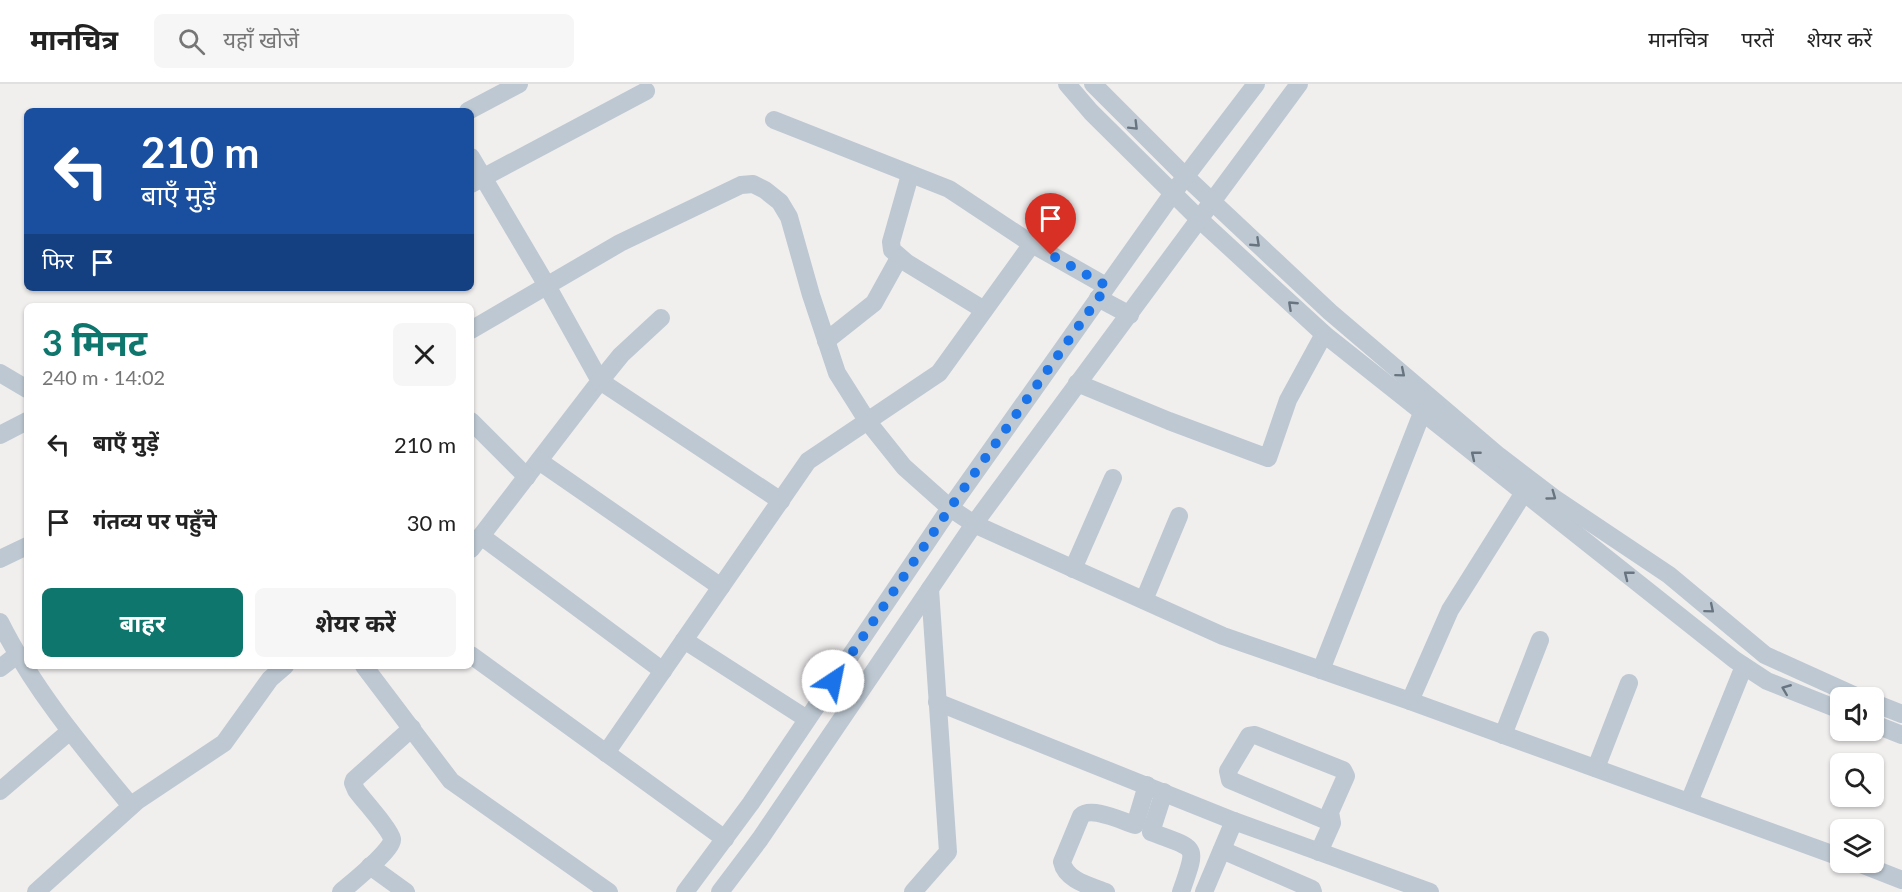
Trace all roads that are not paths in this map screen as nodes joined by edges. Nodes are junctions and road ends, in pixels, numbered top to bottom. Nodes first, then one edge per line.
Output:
1 (519, 84) edge
2 (1067, 84) edge
3 (1093, 84) edge
4 (1256, 84) edge
5 (1299, 84) edge
6 (646, 91) dead end
7 (474, 108) edge
8 (774, 120) dead end
9 (910, 175) junction
10 (1185, 176) junction
11 (477, 181) edge
12 (1173, 193) junction
13 (1213, 203) junction
14 (1200, 220) junction
15 (1032, 244) junction
16 (899, 258) junction
17 (546, 284) junction
18 (1102, 292) junction
19 (984, 310) junction
20 (1130, 315) junction
21 (661, 318) dead end
22 (474, 328) edge
23 (1324, 334) junction
24 (826, 341) junction
25 (0, 374) edge
26 (600, 381) junction
27 (1077, 383) junction
28 (24, 387) edge
29 (1422, 413) junction
30 (868, 422) junction
31 (24, 423) edge
32 (474, 424) edge
33 (0, 435) edge
34 (539, 461) junction
35 (527, 477) junction
36 (1113, 478) dead end
37 (1523, 494) junction
38 (781, 501) junction
39 (950, 508) junction
40 (1179, 516) dead end
41 (974, 524) junction
42 (476, 543) edge
43 (24, 547) edge
44 (0, 559) edge
45 (1073, 569) junction
46 (721, 587) junction
47 (930, 589) junction
48 (1144, 600) junction
49 (0, 622) edge
50 (684, 640) junction
51 (1540, 640) dead end
52 (17, 655) junction
53 (474, 657) edge
54 (24, 665) edge
55 (1744, 666) junction
56 (0, 668) edge
57 (27, 669) edge
58 (282, 669) edge
59 (373, 670) edge
60 (1321, 670) junction
61 (663, 671) junction
62 (1629, 683) dead end
63 (1836, 687) edge
64 (1410, 701) junction
65 (938, 702) junction
66 (1830, 706) edge
67 (1884, 707) edge
68 (1902, 714) edge
69 (807, 720) junction
70 (412, 728) junction
71 (1884, 728) edge
72 (70, 731) junction
73 (1503, 735) junction
74 (1902, 735) edge
75 (606, 753) junction
76 (1596, 768) junction
77 (1156, 788) junction
78 (0, 791) edge
79 (1689, 802) junction
80 (131, 806) junction
81 (1234, 821) junction
82 (1332, 823) junction
83 (1143, 828) junction
84 (725, 839) junction
85 (1222, 850) junction
86 (1319, 852) junction
87 (1830, 853) edge
88 (370, 866) junction
89 (1884, 872) edge
90 (1902, 879) edge
91 (36, 892) edge
92 (341, 892) edge
93 (406, 892) edge
94 (609, 892) edge
95 (685, 892) edge
96 (720, 892) edge
97 (913, 892) edge
98 (1106, 892) edge
99 (1181, 892) edge
100 (1204, 892) edge
101 (1313, 892) edge
102 (1430, 892) edge

1 - 7 street
2 - 12 street
3 -> 10 street
4 - 10 street
5 - 13 street
6 - 11 street
8 - 9 street
9 - 15 street
9 - 16 street
10 - 12 street
10 - 13 street
11 - 17 street
12 - 14 street
12 - 18 street
13 - 14 street
13 -> 63 street
14 - 20 street
23 -> 14 street
15 - 18 street
15 - 19 street
16 - 19 street
16 - 24 street
17 - 22 street
17 - 24 street
17 - 26 street
18 - 20 street
18 - 39 street
19 - 30 street
20 - 27 street
21 - 26 street
23 - 27 street
23 - 29 street
24 - 30 street
25 - 28 street
26 - 34 street
26 - 38 street
27 - 41 street
37 -> 29 street
29 - 60 street
30 - 38 street
30 - 39 street
31 - 33 street
32 - 35 street
34 - 35 street
34 - 46 street
35 - 42 street
36 - 45 street
55 -> 37 street
37 - 64 street
38 - 46 street
39 - 41 street
39 - 69 street
40 - 48 street
41 - 45 street
41 - 47 street
42 - 61 street
43 - 44 street
45 - 48 street
46 - 50 street
47 - 65 street
47 - 96 street
48 - 60 street
49 - 52 street
50 - 61 street
50 - 69 street
51 - 73 street
52 - 54 street
52 - 56 street
53 - 75 street
66 -> 55 street
55 - 79 street
57 - 72 street
58 - 80 street
59 - 70 street
60 - 64 street
61 - 75 street
62 - 76 street
64 - 73 street
65 - 77 street
65 - 97 street
67 - 68 street
69 - 84 street
70 - 88 street
70 - 94 street
71 - 74 street
72 - 78 street
72 - 80 street
73 - 76 street
75 - 84 street
76 - 79 street
77 - 81 street
77 - 83 street
79 - 87 street
80 - 91 street
81 - 85 street
81 - 86 street
82 - 82 street
82 - 86 street
83 - 98 street
83 - 99 street
84 - 95 street
85 - 100 street
85 - 101 street
86 - 102 street
88 - 92 street
88 - 93 street
89 - 90 street

